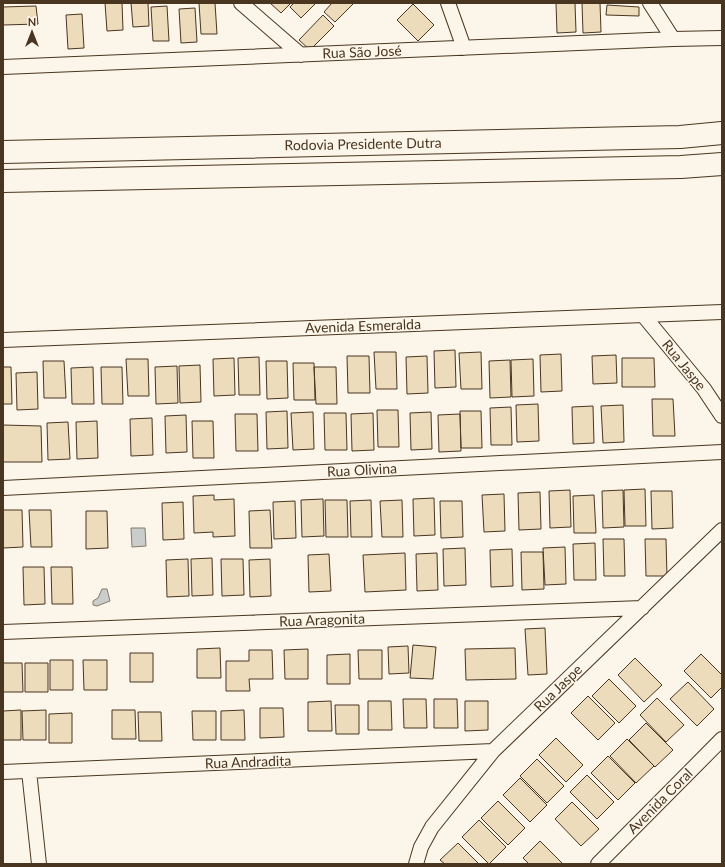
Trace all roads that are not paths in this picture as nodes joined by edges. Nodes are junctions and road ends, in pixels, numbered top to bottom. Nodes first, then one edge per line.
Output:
1 (241, 3) edge
2 (448, 3) edge
3 (650, 3) edge
4 (672, 38) junction
5 (722, 38) edge
6 (464, 48) junction
7 (300, 54) junction
8 (3, 67) edge
9 (722, 133) edge
10 (3, 152) edge
11 (722, 164) edge
12 (3, 181) edge
13 (722, 312) edge
14 (643, 315) junction
15 (3, 340) edge
16 (722, 416) edge
17 (722, 452) edge
18 (3, 488) edge
19 (722, 530) edge
20 (642, 608) junction
21 (3, 632) edge
22 (722, 739) edge
23 (494, 751) junction
24 (30, 771) junction
25 (3, 772) edge
26 (40, 864) edge
27 (416, 864) edge
28 (598, 864) edge

1 - 7 street
2 - 6 street
3 - 4 street
4 - 5 street, Rua São José
4 - 6 street, Rua São José
6 - 7 street, Rua São José
7 - 8 street, Rua São José
9 - 10 highway, Rodovia Presidente Dutra
11 - 12 highway
13 - 14 street, Avenida Esmeralda
14 - 15 street, Avenida Esmeralda
14 - 16 street, Rua Jaspe
17 - 18 street, Rua Olivina
19 - 20 street, Rua Jaspe
20 - 21 street, Rua Aragonita
20 - 23 street, Rua Jaspe
22 - 28 street, Avenida Coral
23 - 24 street, Rua Andradita
23 - 27 street, Rua Jaspe
24 - 25 street, Rua Andradita
24 - 26 street

